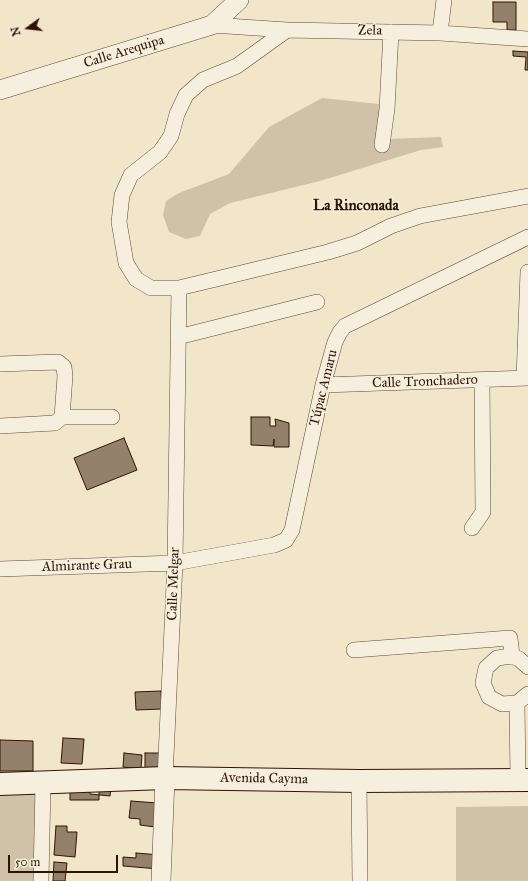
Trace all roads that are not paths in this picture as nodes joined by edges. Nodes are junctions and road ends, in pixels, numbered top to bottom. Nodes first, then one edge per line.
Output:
1 (239, 0) edge
2 (444, 0) edge
3 (212, 26) junction
4 (287, 30) junction
5 (391, 32) junction
6 (440, 33) junction
7 (528, 39) edge
8 (0, 90) edge
9 (382, 145) dead end
10 (528, 196) edge
11 (528, 237) edge
12 (528, 272) edge
13 (179, 288) junction
14 (317, 302) dead end
15 (178, 337) junction
16 (0, 364) edge
17 (526, 378) edge
18 (482, 380) junction
19 (323, 385) junction
20 (62, 417) junction
21 (112, 417) dead end
22 (0, 426) edge
23 (472, 528) dead end
24 (175, 563) junction
25 (0, 569) edge
26 (354, 650) dead end
27 (512, 656) junction
28 (528, 667) edge
29 (523, 698) edge
30 (165, 778) junction
31 (523, 780) edge
32 (359, 781) junction
33 (0, 784) edge
34 (43, 784) junction
35 (41, 881) edge
36 (161, 881) edge
37 (360, 881) edge

1 - 3 street, Calle Arequipa
2 - 6 street
3 - 4 street, Zela
3 - 8 street, Calle Arequipa
4 - 5 street, Zela
4 - 13 street
5 - 6 street, Zela
5 - 9 street
6 - 7 street, Zela
10 - 13 street
11 - 19 street, Túpac Amaru
12 - 17 street
13 - 15 street, Calle Melgar
14 - 15 street
15 - 24 street, Calle Melgar
16 - 20 street
17 - 18 street, Calle Tronchadero
18 - 19 street, Calle Tronchadero
18 - 23 street
19 - 24 street, Túpac Amaru
20 - 21 street
20 - 22 street
24 - 25 street, Almirante Grau
24 - 30 street, Calle Melgar
26 - 27 street
27 - 28 street
27 - 29 street
29 - 31 street
30 - 32 main road, Avenida Cayma
30 - 34 main road, Avenida Cayma
30 - 36 street, Calle Melgar
31 - 32 main road, Avenida Cayma
32 - 37 street
33 - 34 main road, Avenida Cayma
34 - 35 street

